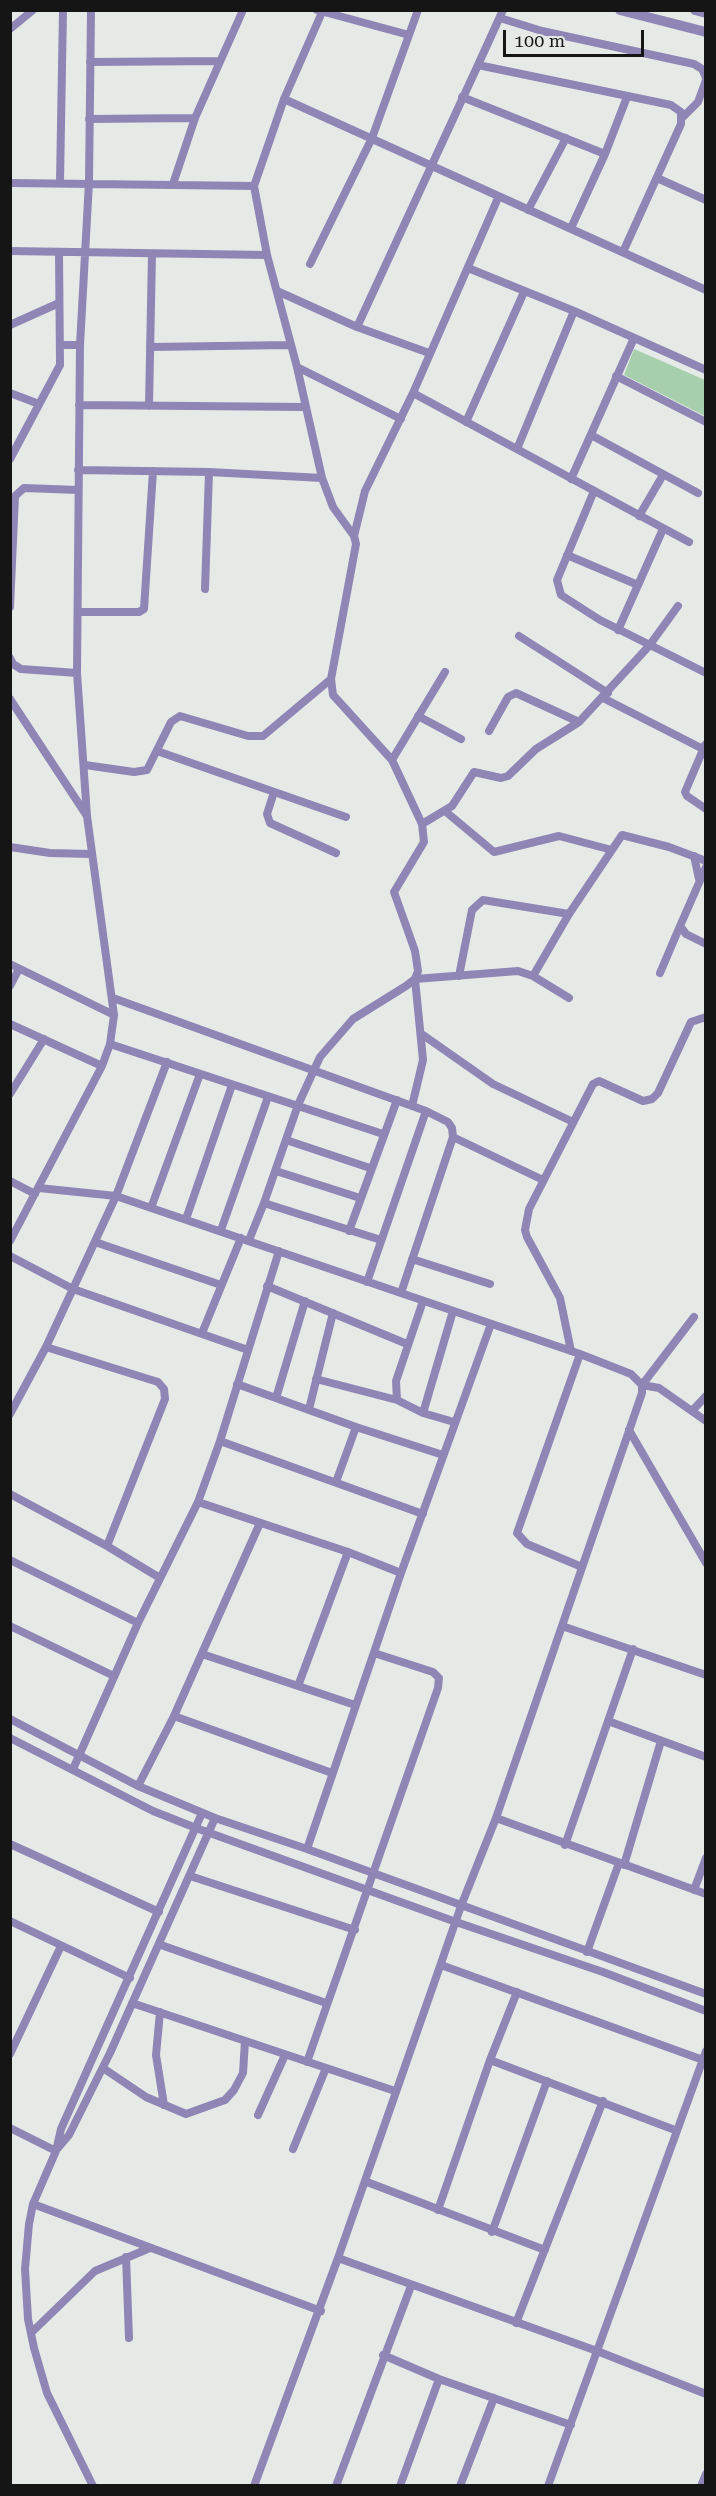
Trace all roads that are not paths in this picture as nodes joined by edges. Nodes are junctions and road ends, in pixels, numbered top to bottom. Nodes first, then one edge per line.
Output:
1 (33, 10) edge
2 (63, 10) edge
3 (91, 10) edge
4 (243, 10) edge
5 (418, 10) edge
6 (620, 10) edge
7 (695, 10) edge
8 (320, 11) edge
9 (705, 13) edge
10 (502, 14) edge
11 (10, 29) edge
12 (705, 32) edge
13 (409, 35) junction
14 (220, 61) junction
15 (90, 62) junction
16 (478, 65) junction
17 (705, 79) edge
18 (462, 97) junction
19 (627, 97) junction
20 (284, 99) junction
21 (683, 117) junction
22 (195, 118) junction
23 (89, 119) junction
24 (372, 138) junction
25 (566, 138) junction
26 (605, 154) junction
27 (431, 166) junction
28 (657, 178) junction
29 (62, 182) junction
30 (89, 182) junction
31 (10, 183) edge
32 (173, 184) junction
33 (254, 186) junction
34 (498, 198) junction
35 (705, 200) edge
36 (528, 210) junction
37 (571, 228) junction
38 (10, 251) edge
39 (623, 252) junction
40 (61, 253) junction
41 (86, 253) junction
42 (152, 254) junction
43 (267, 255) junction
44 (310, 264) dead end
45 (468, 268) junction
46 (705, 290) edge
47 (277, 291) junction
48 (524, 292) junction
49 (59, 303) junction
50 (574, 311) junction
51 (10, 325) edge
52 (357, 327) junction
53 (634, 338) junction
54 (61, 345) junction
55 (77, 345) junction
56 (290, 345) junction
57 (150, 347) junction
58 (429, 353) junction
59 (297, 367) junction
60 (705, 370) edge
61 (616, 376) junction
62 (10, 393) edge
63 (414, 393) junction
64 (39, 404) junction
65 (79, 405) junction
66 (149, 406) junction
67 (305, 407) junction
68 (401, 419) junction
69 (466, 422) junction
70 (705, 422) edge
71 (591, 435) junction
72 (517, 449) junction
73 (10, 459) edge
74 (78, 470) junction
75 (153, 471) junction
76 (209, 472) junction
77 (663, 475) junction
78 (322, 478) junction
79 (571, 479) junction
80 (78, 490) junction
81 (594, 491) junction
82 (698, 494) dead end
83 (12, 512) edge
84 (639, 516) junction
85 (663, 530) junction
86 (354, 536) junction
87 (689, 542) dead end
88 (567, 555) junction
89 (638, 585) junction
90 (205, 590) dead end
91 (678, 606) dead end
92 (10, 607) edge
93 (79, 612) junction
94 (618, 630) junction
95 (519, 636) dead end
96 (649, 646) junction
97 (10, 658) edge
98 (445, 672) dead end
99 (77, 673) junction
100 (705, 673) edge
101 (331, 679) junction
102 (605, 696) junction
103 (10, 699) edge
104 (418, 716) junction
105 (579, 722) junction
106 (489, 731) dead end
107 (461, 739) dead end
108 (704, 746) edge
109 (157, 751) junction
110 (392, 760) junction
111 (85, 765) junction
112 (274, 792) junction
113 (705, 809) edge
114 (445, 811) junction
115 (87, 816) junction
116 (346, 817) dead end
117 (422, 824) junction
118 (10, 847) edge
119 (612, 850) junction
120 (336, 853) dead end
121 (91, 854) junction
122 (694, 856) junction
123 (705, 861) edge
124 (705, 867) edge
125 (699, 879) junction
126 (569, 914) junction
127 (680, 926) junction
128 (705, 944) edge
129 (10, 964) edge
130 (19, 969) junction
131 (660, 973) dead end
132 (459, 976) junction
133 (533, 976) junction
134 (415, 979) junction
135 (10, 986) edge
136 (114, 998) junction
137 (569, 998) dead end
138 (114, 1015) junction
139 (705, 1017) edge
140 (10, 1024) edge
141 (423, 1035) junction
142 (44, 1039) junction
143 (110, 1044) junction
144 (167, 1062) junction
145 (102, 1066) junction
146 (313, 1071) junction
147 (200, 1074) junction
148 (232, 1085) junction
149 (10, 1094) edge
150 (268, 1096) junction
151 (397, 1100) junction
152 (298, 1105) junction
153 (412, 1106) junction
154 (426, 1111) junction
155 (572, 1121) junction
156 (383, 1134) junction
157 (453, 1137) junction
158 (286, 1140) junction
159 (370, 1168) junction
160 (276, 1171) junction
161 (543, 1180) junction
162 (10, 1181) edge
163 (37, 1191) junction
164 (116, 1196) junction
165 (360, 1198) junction
166 (264, 1203) junction
167 (151, 1208) junction
168 (186, 1219) junction
169 (221, 1230) junction
170 (349, 1231) junction
171 (245, 1239) junction
172 (381, 1240) junction
173 (10, 1241) edge
174 (95, 1242) junction
175 (279, 1251) junction
176 (10, 1256) edge
177 (412, 1259) junction
178 (368, 1282) junction
179 (490, 1284) dead end
180 (222, 1286) junction
181 (267, 1286) junction
182 (73, 1289) junction
183 (401, 1293) junction
184 (423, 1300) junction
185 (305, 1301) junction
186 (453, 1311) junction
187 (333, 1313) junction
188 (694, 1317) dead end
189 (491, 1324) junction
190 (202, 1333) junction
191 (407, 1344) junction
192 (46, 1347) junction
193 (248, 1350) junction
194 (576, 1352) junction
195 (316, 1379) junction
196 (237, 1384) junction
197 (642, 1385) junction
198 (705, 1396) edge
199 (276, 1398) junction
200 (397, 1400) junction
201 (309, 1408) junction
202 (692, 1412) junction
203 (423, 1413) junction
204 (10, 1414) edge
205 (705, 1421) edge
206 (454, 1422) junction
207 (356, 1427) junction
208 (629, 1431) junction
209 (220, 1441) junction
210 (443, 1455) junction
211 (336, 1482) junction
212 (10, 1494) edge
213 (198, 1502) junction
214 (423, 1514) junction
215 (260, 1523) junction
216 (107, 1546) junction
217 (348, 1552) junction
218 (10, 1560) edge
219 (705, 1563) edge
220 (582, 1567) junction
221 (401, 1573) junction
222 (160, 1578) junction
223 (138, 1623) junction
224 (10, 1626) edge
225 (562, 1626) junction
226 (633, 1649) junction
227 (374, 1653) junction
228 (202, 1654) junction
229 (705, 1675) edge
230 (114, 1676) junction
231 (298, 1686) junction
232 (355, 1705) junction
233 (174, 1716) junction
234 (10, 1719) edge
235 (608, 1721) junction
236 (10, 1738) edge
237 (661, 1741) junction
238 (79, 1753) junction
239 (705, 1758) edge
240 (73, 1769) junction
241 (332, 1773) junction
242 (138, 1786) junction
243 (202, 1813) junction
244 (215, 1818) junction
245 (496, 1818) junction
246 (196, 1828) junction
247 (208, 1832) junction
248 (10, 1844) edge
249 (565, 1845) junction
250 (307, 1849) junction
251 (705, 1858) edge
252 (622, 1864) junction
253 (374, 1873) junction
254 (190, 1876) junction
255 (369, 1890) junction
256 (694, 1890) junction
257 (705, 1894) edge
258 (461, 1906) junction
259 (159, 1912) junction
260 (10, 1921) edge
261 (456, 1922) junction
262 (355, 1930) junction
263 (160, 1945) junction
264 (61, 1946) junction
265 (587, 1952) junction
266 (441, 1965) junction
267 (130, 1978) junction
268 (517, 1992) junction
269 (705, 1994) edge
270 (132, 2003) junction
271 (327, 2003) junction
272 (705, 2011) edge
273 (160, 2012) junction
274 (244, 2041) junction
275 (11, 2051) edge
276 (705, 2051) edge
277 (285, 2055) junction
278 (490, 2060) junction
279 (702, 2060) junction
280 (307, 2062) junction
281 (103, 2068) junction
282 (326, 2068) junction
283 (547, 2081) junction
284 (395, 2091) junction
285 (603, 2101) junction
286 (164, 2105) junction
287 (258, 2115) dead end
288 (10, 2128) edge
289 (675, 2130) junction
290 (293, 2149) dead end
291 (56, 2151) junction
292 (367, 2182) junction
293 (33, 2204) junction
294 (438, 2210) junction
295 (492, 2232) junction
296 (150, 2248) junction
297 (544, 2250) junction
298 (126, 2257) junction
299 (338, 2258) junction
300 (411, 2286) junction
301 (321, 2311) junction
302 (516, 2323) junction
303 (31, 2333) junction
304 (129, 2338) dead end
305 (597, 2351) junction
306 (383, 2355) junction
307 (439, 2379) junction
308 (705, 2394) edge
309 (494, 2398) junction
310 (571, 2425) junction
311 (705, 2474) edge
312 (93, 2486) edge
313 (254, 2486) edge
314 (336, 2486) edge
315 (399, 2486) edge
316 (460, 2486) edge
317 (548, 2486) edge
318 (701, 2486) edge

1 - 11 street
2 - 29 street
3 - 15 street
4 - 14 street
5 - 13 street
6 - 12 street
7 - 9 street
8 - 13 street
8 - 20 street
10 - 16 street
10 - 17 street
13 - 24 street
14 - 15 street
14 - 22 street
15 - 23 street
16 - 18 street
16 - 19 street
17 - 21 street
18 - 25 street
18 - 27 street
19 - 21 street
19 - 26 street
20 - 24 street
20 - 33 street
21 - 28 street
22 - 23 street
22 - 32 street
23 - 30 street
24 - 27 street
24 - 44 street
25 - 26 street
25 - 36 street
26 - 37 street
27 - 34 street
27 - 52 street
28 - 35 street
28 - 39 street
29 - 30 street
29 - 31 street
30 - 32 street
30 - 41 street
32 - 33 street
33 - 43 street
34 - 36 street
34 - 45 street
36 - 37 street
37 - 39 street
38 - 40 street
39 - 46 street
40 - 41 street
40 - 49 street
41 - 42 street
41 - 55 street
42 - 43 street
42 - 57 street
43 - 47 street
45 - 48 street
45 - 58 street
47 - 52 street
47 - 56 street
48 - 50 street
48 - 69 street
49 - 51 street
49 - 54 street
50 - 53 street
50 - 72 street
52 - 58 street
53 - 60 street
53 - 61 street
54 - 55 street
54 - 64 street
55 - 65 street
56 - 57 street
56 - 59 street
57 - 66 street
58 - 63 street
59 - 67 street
59 - 68 street
61 - 70 street
61 - 71 street
62 - 64 street
63 - 68 street
63 - 69 street
64 - 73 street
65 - 66 street
65 - 74 street
66 - 67 street
67 - 78 street
68 - 86 street
69 - 72 street
71 - 77 street
71 - 79 street
72 - 79 street
74 - 75 street
74 - 80 street
75 - 76 street
75 - 93 street
76 - 78 street
76 - 90 street
77 - 82 street
77 - 84 street
78 - 86 street
79 - 81 street
80 - 83 street
80 - 93 street
81 - 84 street
81 - 88 street
83 - 92 street
84 - 85 street
85 - 87 street
85 - 89 street
86 - 101 street
88 - 89 street
88 - 94 street
89 - 94 street
91 - 96 street
93 - 99 street
94 - 96 street
95 - 102 street
96 - 100 street
96 - 102 street
97 - 99 street
98 - 104 street
99 - 111 street
101 - 109 street
101 - 110 street
102 - 105 street
102 - 108 street
103 - 115 street
104 - 107 street
104 - 110 street
105 - 106 street
105 - 114 street
108 - 113 street
109 - 111 street
109 - 112 street
110 - 117 street
111 - 115 street
112 - 116 street
112 - 120 street
114 - 117 street
114 - 119 street
115 - 121 street
117 - 134 street
118 - 121 street
119 - 122 street
119 - 126 street
121 - 136 street
122 - 123 street
122 - 125 street
124 - 125 street
125 - 127 street
126 - 132 street
126 - 133 street
127 - 128 street
127 - 131 street
129 - 130 street
130 - 135 street
130 - 138 street
132 - 133 street
132 - 134 street
133 - 137 street
134 - 141 street
134 - 146 street
136 - 138 street
136 - 146 street
138 - 143 street
139 - 155 street
140 - 142 street
141 - 153 street
141 - 155 street
142 - 145 street
142 - 149 street
143 - 144 street
143 - 145 street
144 - 147 street
144 - 164 street
145 - 163 street
146 - 151 street
146 - 152 street
147 - 148 street
147 - 167 street
148 - 150 street
148 - 168 street
150 - 152 street
150 - 169 street
151 - 153 street
151 - 156 street
152 - 156 street
152 - 158 street
153 - 154 street
154 - 157 street
154 - 172 street
155 - 161 street
156 - 159 street
157 - 161 street
157 - 177 street
158 - 159 street
158 - 160 street
159 - 165 street
160 - 165 street
160 - 166 street
161 - 194 street
162 - 163 street
163 - 164 street
163 - 173 street
164 - 167 street
164 - 174 street
165 - 170 street
166 - 170 street
166 - 171 street
167 - 168 street
168 - 169 street
169 - 171 street
170 - 172 street
171 - 175 street
171 - 180 street
172 - 178 street
174 - 180 street
174 - 182 street
175 - 178 street
175 - 181 street
176 - 182 street
177 - 179 street
177 - 183 street
178 - 183 street
180 - 190 street
181 - 185 street
181 - 193 street
182 - 190 street
182 - 192 street
183 - 184 street
184 - 186 street
184 - 191 street
185 - 187 street
185 - 199 street
186 - 189 street
186 - 203 street
187 - 191 street
187 - 195 street
188 - 197 street
189 - 194 street
189 - 206 street
190 - 193 street
191 - 200 street
192 - 204 street
192 - 216 street
193 - 196 street
194 - 197 street
194 - 220 street
195 - 200 street
195 - 201 street
196 - 199 street
196 - 209 street
197 - 202 street
197 - 208 street
198 - 202 street
199 - 201 street
200 - 203 street
201 - 207 street
202 - 205 street
203 - 206 street
206 - 210 street
207 - 210 street
207 - 211 street
208 - 219 street
208 - 220 street
209 - 211 street
209 - 213 street
210 - 214 street
211 - 214 street
212 - 216 street
213 - 215 street
213 - 222 street
214 - 221 street
215 - 217 street
215 - 228 street
216 - 222 street
217 - 221 street
217 - 231 street
218 - 223 street
220 - 225 street
221 - 227 street
222 - 223 street
223 - 230 street
224 - 230 street
225 - 226 street
225 - 245 street
226 - 229 street
226 - 235 street
227 - 232 street
227 - 253 street
228 - 231 street
228 - 233 street
230 - 238 street
231 - 232 street
232 - 241 street
233 - 241 street
233 - 242 street
234 - 238 street
235 - 237 street
235 - 249 street
236 - 240 street
237 - 239 street
237 - 252 street
238 - 240 street
238 - 242 street
240 - 246 street
241 - 250 street
242 - 243 street
243 - 244 street
243 - 246 street
244 - 247 street
244 - 250 street
245 - 249 street
245 - 258 street
246 - 247 street
246 - 259 street
247 - 254 street
247 - 255 street
248 - 259 street
249 - 252 street
250 - 253 street
251 - 256 street
252 - 256 street
252 - 265 street
253 - 255 street
253 - 258 street
254 - 262 street
254 - 263 street
255 - 261 street
255 - 262 street
256 - 257 street
258 - 261 street
258 - 265 street
259 - 267 street
260 - 264 street
261 - 266 street
261 - 272 street
262 - 271 street
263 - 270 street
263 - 271 street
264 - 267 street
264 - 275 street
265 - 269 street
266 - 268 street
266 - 284 street
267 - 291 street
268 - 278 street
268 - 279 street
270 - 273 street
270 - 281 street
271 - 280 street
273 - 274 street
273 - 286 street
274 - 277 street
274 - 286 street
276 - 279 street
277 - 280 street
277 - 287 street
278 - 283 street
278 - 294 street
279 - 289 street
280 - 282 street
281 - 286 street
281 - 291 street
282 - 284 street
282 - 290 street
283 - 285 street
283 - 295 street
284 - 292 street
285 - 289 street
285 - 297 street
288 - 291 street
289 - 305 street
291 - 293 street
292 - 294 street
292 - 299 street
293 - 296 street
293 - 303 street
294 - 295 street
295 - 297 street
296 - 298 street
296 - 301 street
297 - 302 street
298 - 303 street
298 - 304 street
299 - 300 street
299 - 301 street
300 - 302 street
300 - 306 street
301 - 313 street
302 - 305 street
303 - 312 street
305 - 308 street
305 - 310 street
306 - 307 street
306 - 314 street
307 - 309 street
307 - 315 street
309 - 310 street
309 - 316 street
310 - 317 street
311 - 318 street

